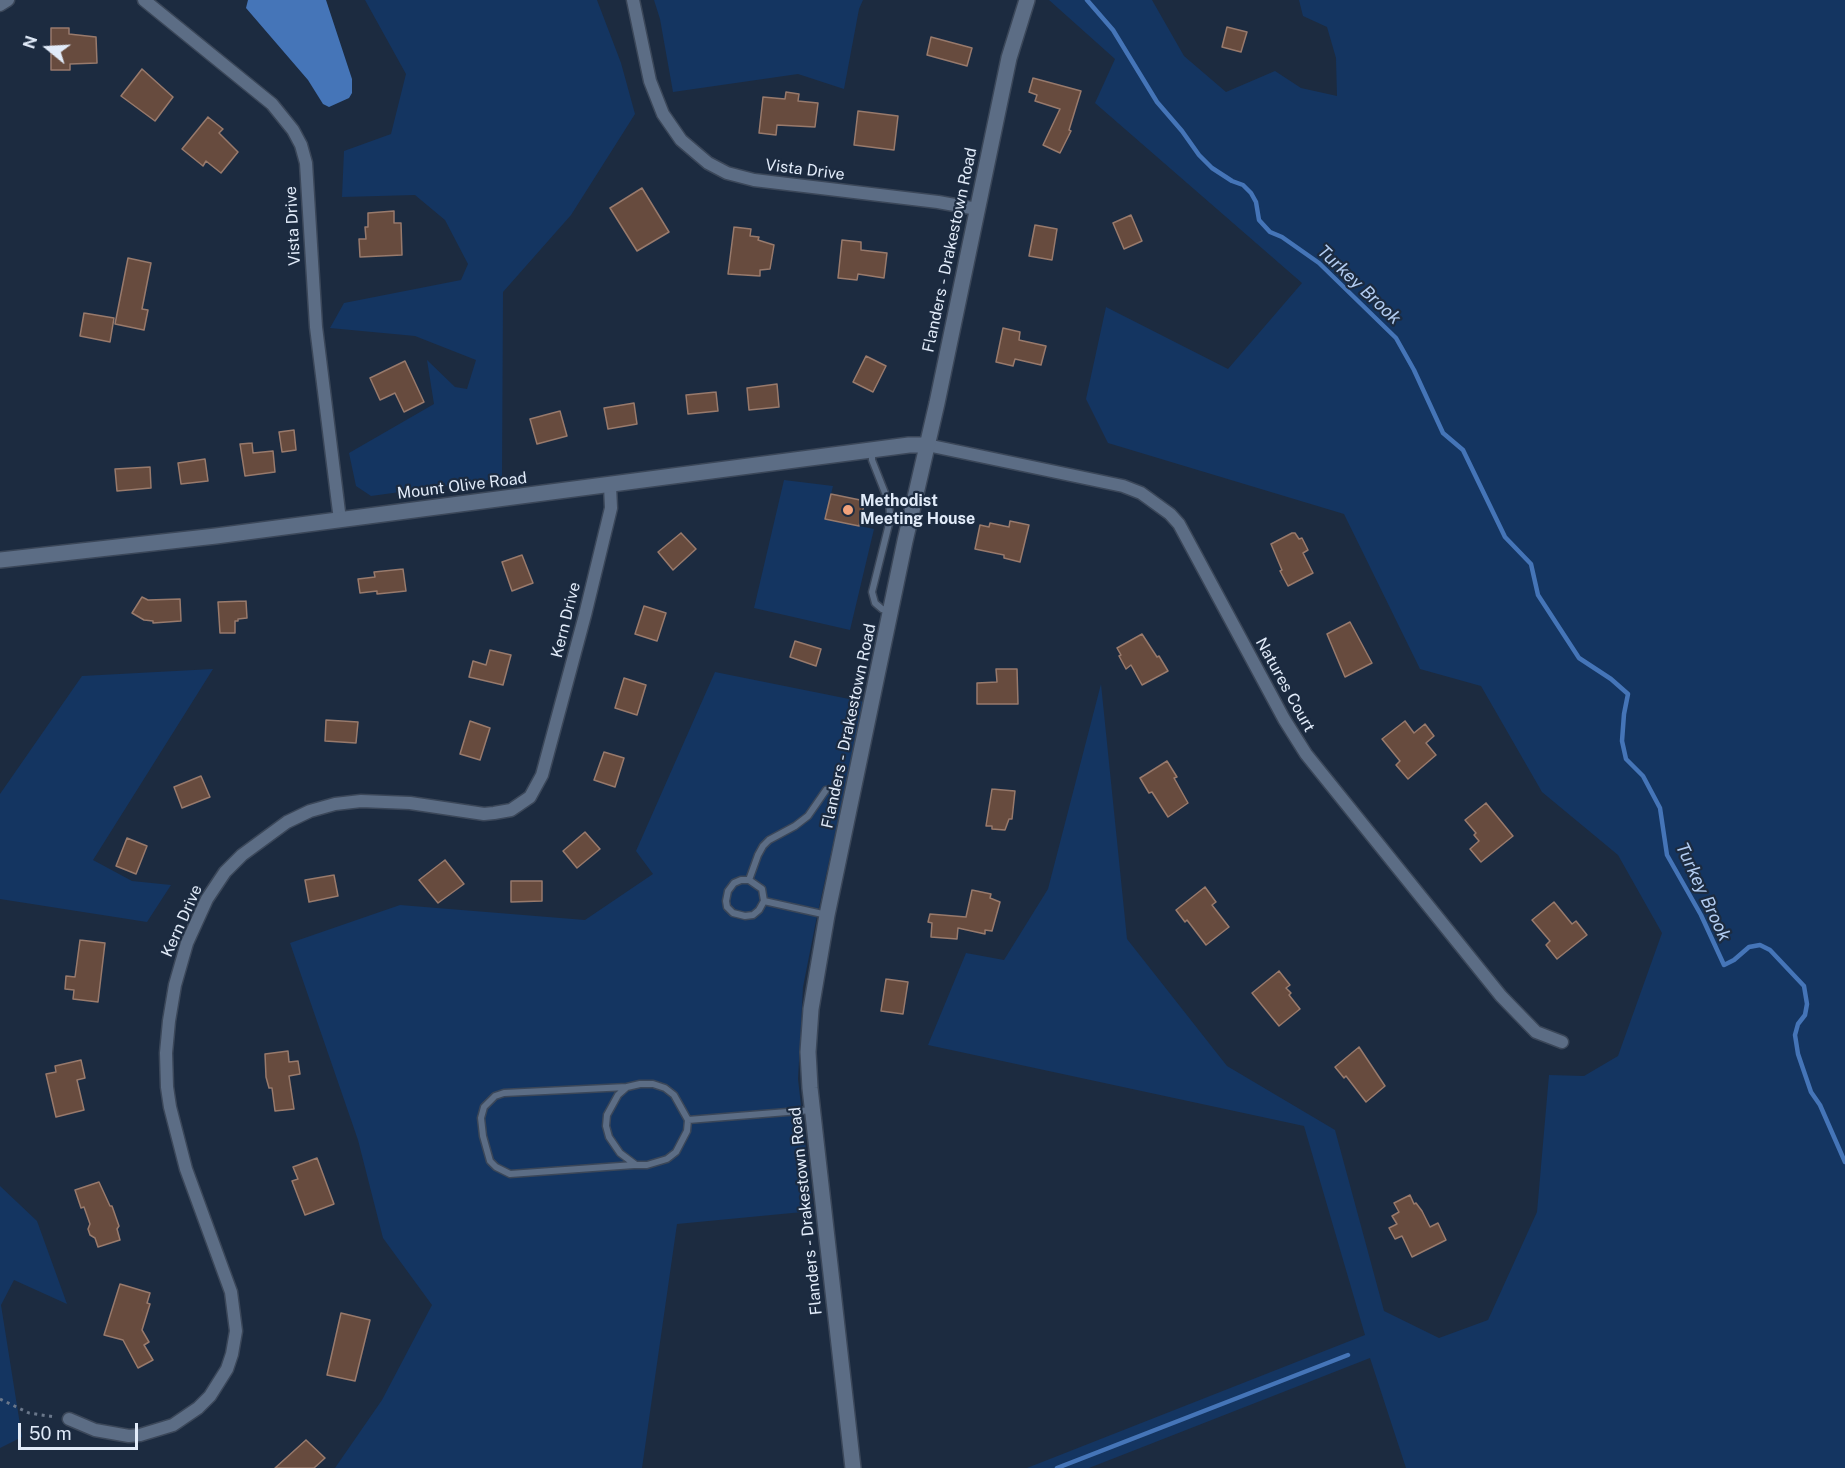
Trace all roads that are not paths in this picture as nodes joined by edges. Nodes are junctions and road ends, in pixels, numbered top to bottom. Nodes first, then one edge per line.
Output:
1 (8, 0) edge
2 (144, 0) edge
3 (633, 0) edge
4 (1027, 0) edge
5 (0, 5) edge
6 (977, 209) junction
7 (927, 445) junction
8 (872, 450) junction
9 (610, 486) junction
10 (340, 520) junction
11 (0, 560) edge
12 (891, 611) junction
13 (826, 790) dead end
14 (749, 880) junction
15 (764, 901) junction
16 (827, 915) junction
17 (1562, 1042) dead end
18 (627, 1087) junction
19 (812, 1110) junction
20 (688, 1120) junction
21 (636, 1165) junction
22 (69, 1419) road end
23 (853, 1468) edge

1 - 5 street
2 - 10 street, Vista Drive
3 - 6 street, Vista Drive
4 - 6 street, Flanders - Drakestown Road
6 - 7 street, Flanders - Drakestown Road
7 - 8 street, Mount Olive Road
7 - 12 street, Flanders - Drakestown Road
7 - 17 street, Natures Court
8 - 9 street, Mount Olive Road
8 - 12 lane
9 - 10 street, Mount Olive Road
9 - 22 street, Kern Drive
10 - 11 street, Mount Olive Road
12 - 16 street, Flanders - Drakestown Road
13 - 14 lane
14 - 15 lane
14 - 15 lane
15 - 16 lane
16 - 19 street, Flanders - Drakestown Road
18 - 20 lane
18 - 21 lane
18 - 21 lane
19 - 20 lane
19 - 23 street, Flanders - Drakestown Road
20 - 21 lane

